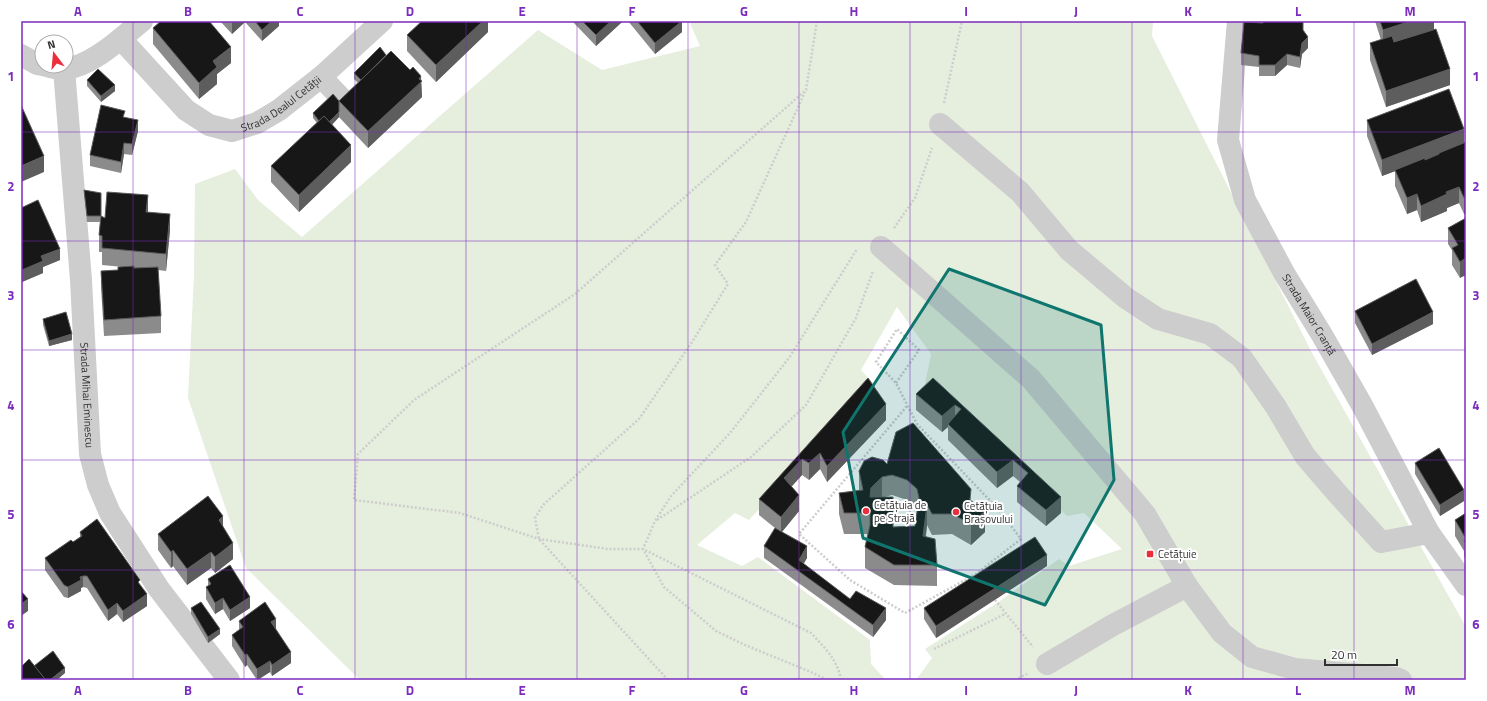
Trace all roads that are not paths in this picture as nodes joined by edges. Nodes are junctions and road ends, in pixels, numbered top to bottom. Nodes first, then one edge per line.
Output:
1 (142, 21) edge
2 (382, 21) edge
3 (1238, 21) edge
4 (120, 39) junction
5 (21, 55) edge
6 (34, 61) edge
7 (74, 65) edge
8 (56, 74) edge
9 (321, 77) junction
10 (346, 103) edge
11 (940, 124) road end
12 (881, 247) road end
13 (1429, 533) junction
14 (1187, 586) junction
15 (1466, 586) edge
16 (1047, 664) dead end
17 (229, 680) edge
18 (1401, 680) edge

1 - 4 street
2 - 9 street, Strada Dealul Cetății
3 - 13 street, Strada Maior Cranță
4 - 7 street
4 - 9 street, Strada Dealul Cetății
5 - 6 street
8 - 17 street, Strada Mihai Eminescu
9 - 10 street
11 - 13 street
12 - 14 street
13 - 15 street, Strada Maior Cranță
14 - 16 street
14 - 18 street

